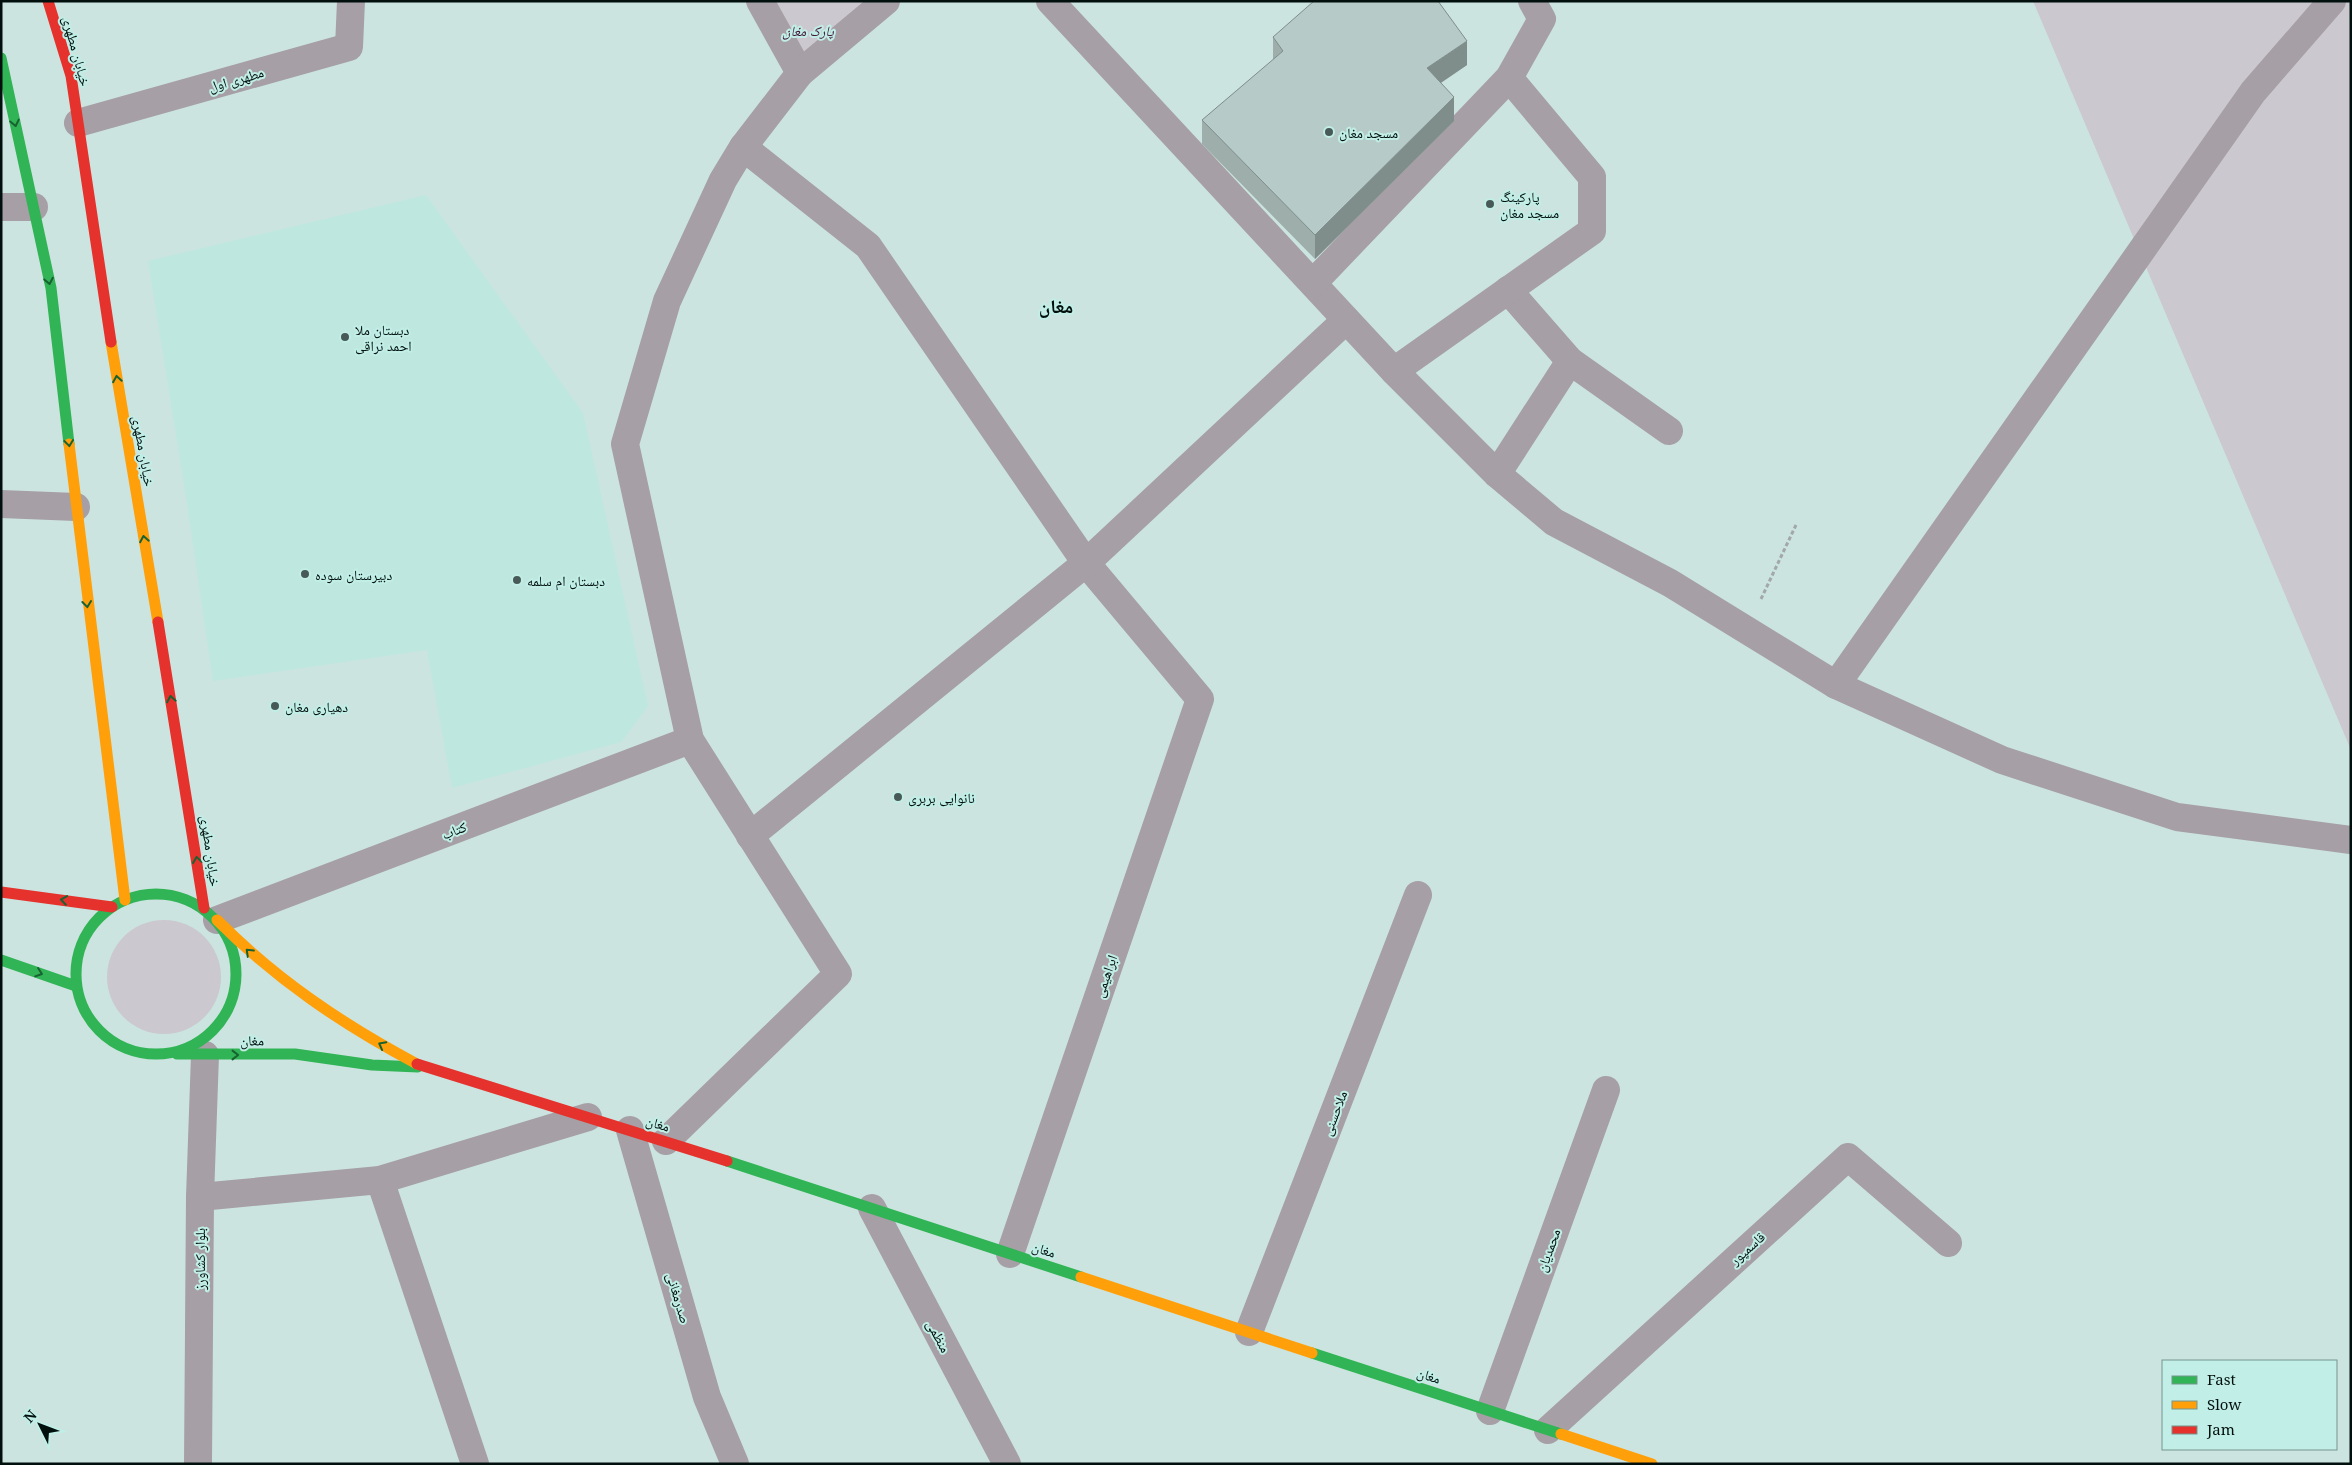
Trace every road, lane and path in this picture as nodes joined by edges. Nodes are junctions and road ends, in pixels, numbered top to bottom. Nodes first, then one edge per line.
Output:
1 (48, 1) edge
2 (352, 1) edge
3 (760, 1) edge
4 (886, 1) edge
5 (1050, 1) edge
6 (1532, 1) edge
7 (2332, 1) edge
8 (1, 58) edge
9 (800, 73) junction
10 (1509, 78) junction
11 (78, 123) junction
12 (743, 147) junction
13 (1, 207) edge
14 (34, 207) junction
15 (1312, 283) junction
16 (1508, 290) junction
17 (1346, 320) junction
18 (1570, 361) junction
19 (1394, 371) junction
20 (1669, 430) dead end
21 (1497, 474) junction
22 (1, 504) edge
23 (76, 507) junction
24 (1796, 525) dead end
25 (1086, 563) junction
26 (1746, 630) junction
27 (1836, 685) junction
28 (690, 740) junction
29 (750, 836) junction
30 (2351, 840) edge
31 (1, 892) edge
32 (1418, 895) dead end
33 (125, 900) junction
34 (112, 907) junction
35 (210, 914) junction
36 (1, 960) edge
37 (76, 986) junction
38 (169, 1054) junction
39 (204, 1055) junction
40 (425, 1068) junction
41 (1606, 1090) dead end
42 (588, 1117) junction
43 (630, 1130) junction
44 (666, 1141) junction
45 (380, 1180) junction
46 (200, 1197) junction
47 (872, 1208) junction
48 (1948, 1243) dead end
49 (1010, 1254) junction
50 (1249, 1332) junction
51 (1490, 1411) junction
52 (1548, 1430) junction
53 (1638, 1461) edge
54 (198, 1464) edge
55 (475, 1464) edge
56 (735, 1464) edge
57 (1007, 1464) edge

1 - 11 street, خیابان مطهری
2 - 11 street, مطهری اول
3 - 9 street
4 - 9 street
5 - 15 street
6 - 10 street
7 - 27 street
8 -> 14 street
9 - 12 street
10 - 15 street
10 - 16 street
35 -> 11 street, خیابان مطهری
12 - 25 street
12 - 28 street
13 - 14 street
14 -> 23 street
15 - 17 street
16 - 18 street
16 - 19 street
17 - 19 street
17 - 25 street
18 - 20 street
18 - 21 street
19 - 21 street
21 - 26 street
22 - 23 street
23 -> 33 street
24 - 26 path
25 - 29 street
25 - 49 street, ابراهیمی
26 - 27 street
27 - 30 street
28 - 29 street
28 - 35 street, کتاب
29 - 44 street
34 -> 31 street
32 - 50 street, ملاحسنی
33 - 34 street
33 - 35 street
34 - 37 street
35 - 38 street
40 -> 35 street, مغان
36 -> 37 street
37 - 38 street
38 - 39 street, مغان
39 -> 40 street, مغان
39 - 46 street, بلوار کشاورز
40 - 42 street, مغان
41 - 51 street, محمدیان
42 - 43 street, مغان
42 - 45 street
43 - 44 street, مغان
43 - 56 street, صدرمغانی
44 - 47 street, مغان
45 - 46 street
45 - 55 street
46 - 54 street, بلوار کشاورز
47 - 49 street, مغان
47 - 57 street, منظمی
48 - 52 street, قاسمپور
49 - 50 street, مغان
50 - 51 street, مغان
51 - 52 street, مغان
52 - 53 street, مغان

